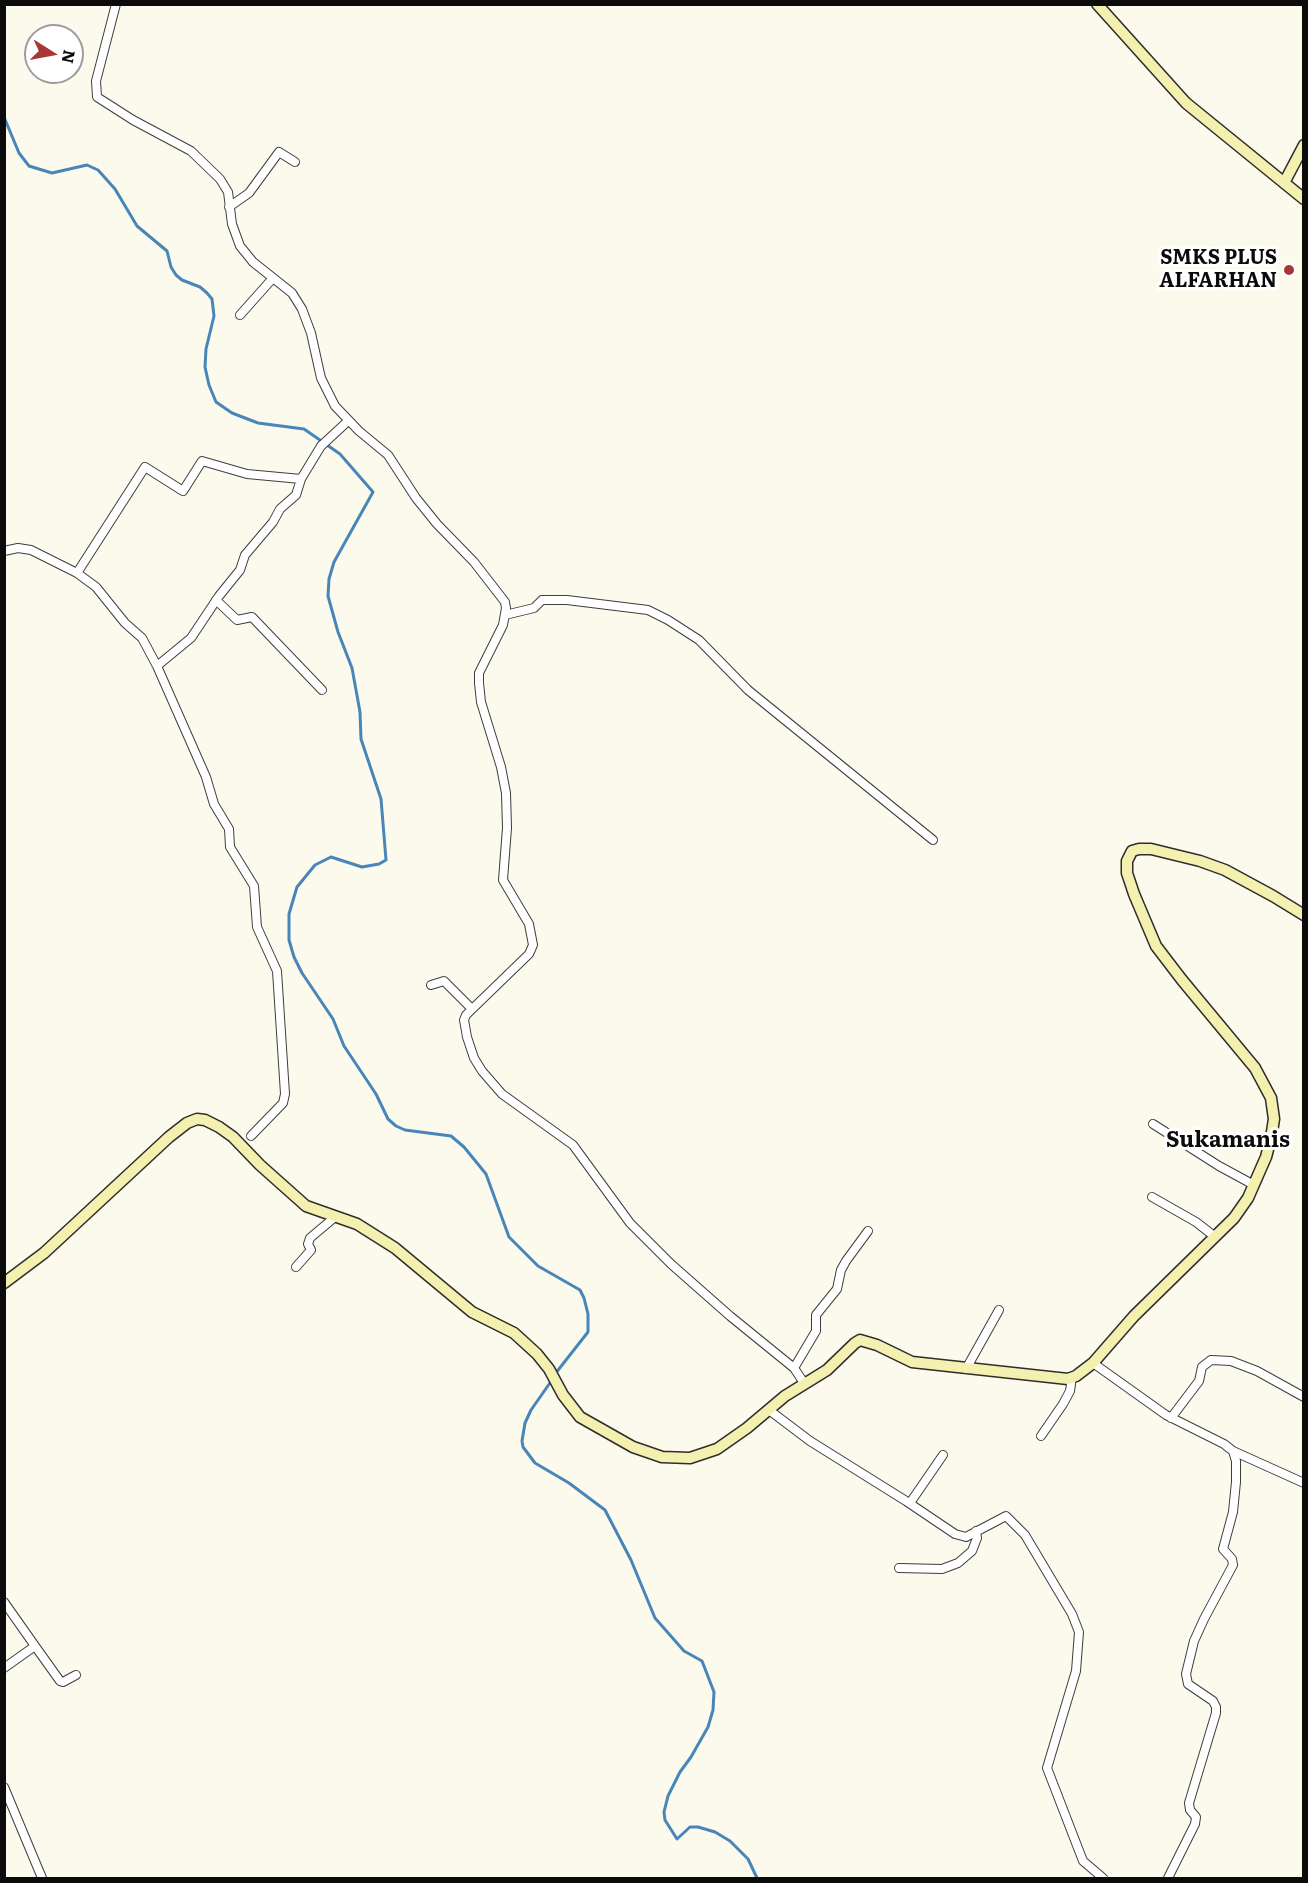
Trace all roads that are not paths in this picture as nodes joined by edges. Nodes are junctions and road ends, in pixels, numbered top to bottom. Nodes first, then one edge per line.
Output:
1 (116, 4) edge
2 (1098, 4) edge
3 (1304, 145) edge
4 (295, 162) dead end
5 (1284, 183) junction
6 (1304, 199) edge
7 (229, 207) junction
8 (273, 278) junction
9 (240, 315) dead end
10 (348, 421) junction
11 (301, 479) junction
12 (4, 551) edge
13 (77, 573) junction
14 (216, 600) junction
15 (505, 615) junction
16 (157, 666) junction
17 (322, 690) dead end
18 (933, 840) dead end
19 (1302, 917) edge
20 (431, 985) dead end
21 (471, 1008) junction
22 (1154, 1124) dead end
23 (251, 1136) dead end
24 (1254, 1185) junction
25 (1152, 1197) dead end
26 (334, 1217) junction
27 (868, 1231) dead end
28 (1214, 1236) junction
29 (296, 1267) dead end
30 (4, 1283) edge
31 (999, 1310) dead end
32 (1093, 1363) junction
33 (794, 1368) junction
34 (966, 1369) junction
35 (1072, 1377) junction
36 (804, 1383) junction
37 (1304, 1397) edge
38 (769, 1410) junction
39 (1171, 1418) junction
40 (1041, 1436) dead end
41 (1233, 1451) junction
42 (943, 1455) dead end
43 (1304, 1483) edge
44 (910, 1503) junction
45 (976, 1531) junction
46 (899, 1568) dead end
47 (4, 1602) edge
48 (35, 1646) junction
49 (4, 1668) edge
50 (76, 1675) dead end
51 (4, 1786) edge
52 (42, 1878) edge
53 (1103, 1878) edge
54 (1168, 1878) edge

1 - 7 street
2 - 5 street
3 - 5 street
4 - 7 street
5 - 6 street
7 - 8 street
8 - 9 street
8 - 10 street
10 - 11 street
10 - 15 street
11 - 13 street
11 - 14 street
12 - 13 street
13 - 16 street
14 - 16 street
14 - 17 street
15 - 18 street
15 - 21 street
16 - 23 street
19 - 24 street
20 - 21 street
21 - 33 street
22 - 24 street
24 - 28 street
25 - 28 street
26 - 29 street
26 - 30 street
26 - 38 street
27 - 33 street
28 - 32 street
31 - 34 street
32 - 35 street
32 - 39 street
33 - 36 street
34 - 35 street
34 - 36 street
35 - 40 street
36 - 38 street
37 - 39 street
38 - 44 street
39 - 41 street
41 - 43 street
41 - 54 street
42 - 44 street
44 - 45 street
45 - 46 street
45 - 53 street
47 - 48 street
48 - 49 street
48 - 50 street
51 - 52 street

